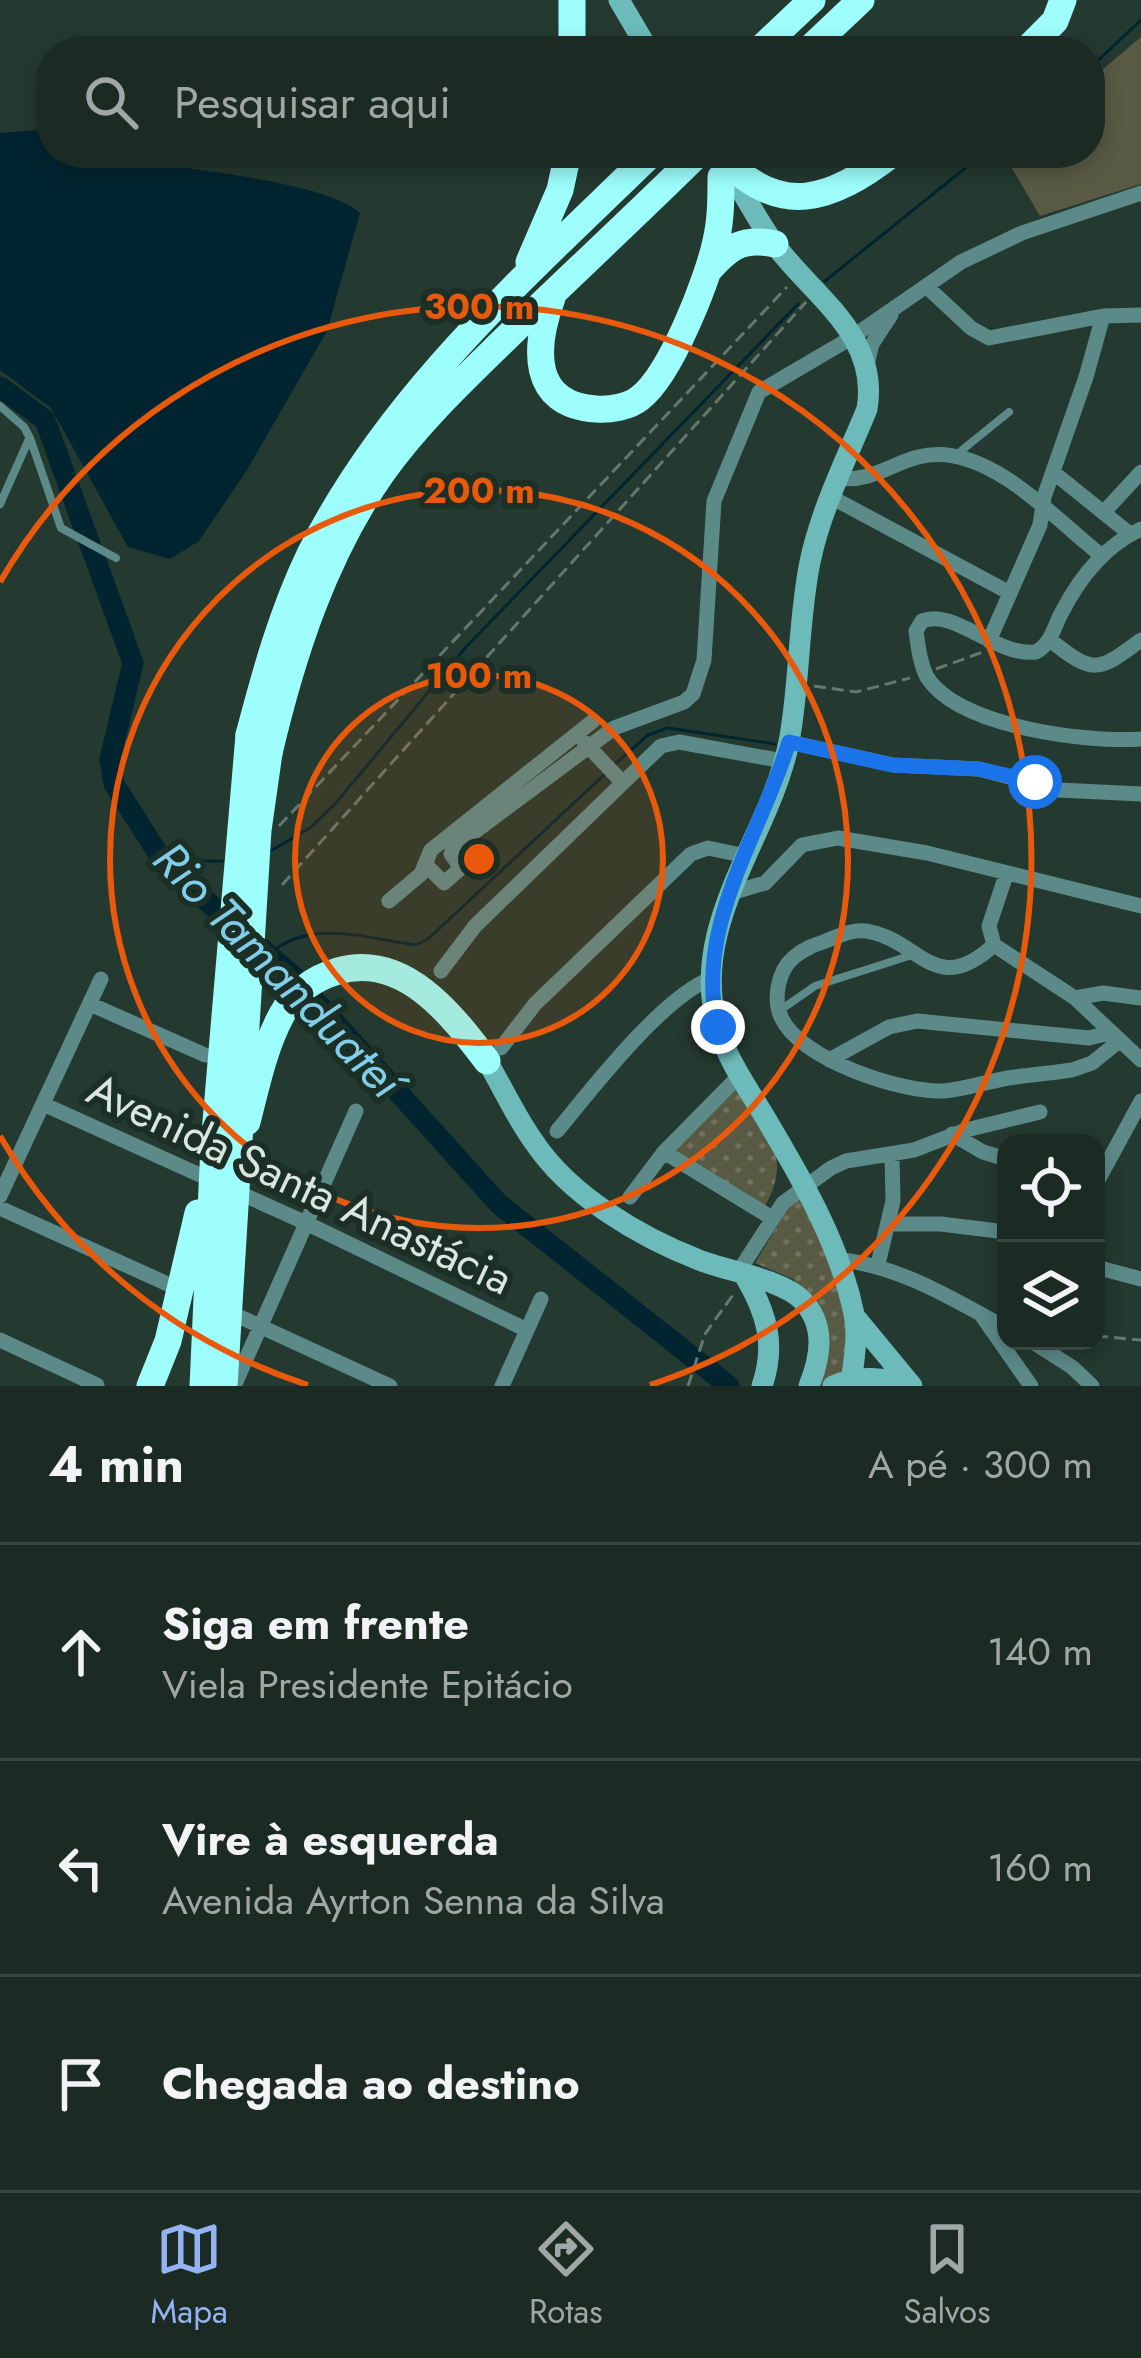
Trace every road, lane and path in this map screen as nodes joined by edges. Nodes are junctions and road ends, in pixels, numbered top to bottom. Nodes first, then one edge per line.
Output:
1 (572, 0) edge
2 (619, 0) edge
3 (634, 0) edge
4 (812, 0) edge
5 (861, 0) edge
6 (1063, 0) edge
7 (572, 36) edge
8 (640, 36) edge
9 (654, 36) edge
10 (774, 36) edge
11 (823, 36) edge
12 (1040, 36) edge
13 (564, 168) edge
14 (637, 168) edge
15 (700, 168) edge
16 (710, 168) edge
17 (714, 168) edge
18 (723, 168) edge
19 (870, 168) edge
20 (1141, 193) edge
21 (765, 242) junction
22 (705, 274) junction
23 (792, 281) junction
24 (519, 282) junction
25 (926, 286) junction
26 (555, 290) junction
27 (809, 298) junction
28 (901, 303) junction
29 (1141, 315) edge
30 (1103, 316) junction
31 (850, 337) junction
32 (866, 369) junction
33 (0, 406) edge
34 (1009, 412) dead end
35 (30, 438) junction
36 (955, 456) junction
37 (1053, 472) junction
38 (1141, 472) edge
39 (835, 487) junction
40 (0, 504) edge
41 (1043, 507) junction
42 (1104, 512) junction
43 (1136, 532) edge
44 (1101, 555) junction
45 (116, 558) dead end
46 (1009, 592) junction
47 (1050, 640) junction
48 (1141, 640) edge
49 (994, 643) junction
50 (925, 674) junction
51 (794, 682) junction
52 (593, 721) dead end
53 (1141, 739) edge
54 (583, 741) junction
55 (259, 744) junction
56 (786, 752) junction
57 (614, 774) junction
58 (1141, 794) edge
59 (276, 830) dead end
60 (746, 856) junction
61 (426, 865) junction
62 (1006, 875) junction
63 (282, 885) dead end
64 (731, 893) junction
65 (389, 901) dead end
66 (1141, 906) edge
67 (994, 945) junction
68 (912, 956) junction
69 (441, 971) dead end
70 (712, 978) junction
71 (101, 979) dead end
72 (1075, 998) junction
73 (1141, 998) edge
74 (90, 1004) junction
75 (778, 1012) junction
76 (1113, 1038) junction
77 (494, 1054) junction
78 (205, 1055) dead end
79 (829, 1060) junction
80 (1141, 1060) edge
81 (740, 1076) junction
82 (1141, 1101) edge
83 (43, 1105) junction
84 (356, 1111) dead end
85 (1040, 1112) dead end
86 (557, 1131) dead end
87 (952, 1134) junction
88 (227, 1148) junction
89 (664, 1152) junction
90 (892, 1155) junction
91 (997, 1156) edge
92 (790, 1159) junction
93 (1105, 1167) edge
94 (805, 1185) junction
95 (0, 1196) edge
96 (630, 1197) dead end
97 (783, 1203) junction
98 (0, 1208) edge
99 (772, 1218) junction
100 (306, 1223) junction
101 (888, 1223) junction
102 (997, 1231) edge
103 (837, 1259) junction
104 (878, 1264) junction
105 (1105, 1269) edge
106 (742, 1276) junction
107 (1141, 1279) edge
108 (541, 1299) dead end
109 (980, 1314) junction
110 (854, 1315) junction
111 (997, 1323) edge
112 (260, 1326) junction
113 (527, 1330) junction
114 (1105, 1337) edge
115 (0, 1340) edge
116 (1141, 1340) edge
117 (1045, 1350) edge
118 (846, 1384) edge
119 (98, 1385) edge
120 (150, 1386) edge
121 (203, 1386) edge
122 (224, 1386) edge
123 (234, 1386) edge
124 (389, 1386) edge
125 (502, 1386) edge
126 (688, 1386) edge
127 (762, 1386) edge
128 (808, 1386) edge
129 (912, 1386) edge
130 (1031, 1386) edge
131 (1092, 1386) edge

1 - 7 highway
2 - 8 main road
3 - 9 main road
4 - 10 highway
5 - 11 highway
6 - 12 highway
13 - 24 highway
14 - 24 highway
15 - 26 highway
16 - 22 highway
17 - 21 main road
18 - 19 highway
20 - 25 street
21 - 22 highway
21 - 23 main road
21 - 31 main road
22 - 26 highway
23 - 27 main road
23 - 59 path
24 - 55 highway
25 - 28 street
25 - 30 street
26 - 55 highway
27 - 31 main road
27 - 63 path
28 - 31 street
28 - 32 street
29 - 30 street
30 - 37 street
31 - 32 main road
31 - 54 street
32 - 39 main road
33 - 35 lane
34 - 36 lane
35 - 40 lane
35 - 45 lane
36 - 39 street
36 - 41 street
37 - 41 street
37 - 42 street
38 - 42 street
39 - 46 street
39 - 51 main road
41 - 44 street
41 - 46 street
42 - 43 street
43 - 44 street
44 - 47 street
46 - 49 street
47 - 48 street
47 - 49 street
49 - 50 path
49 - 50 street
50 - 51 path
50 - 53 street
51 - 56 main road
52 - 54 street
54 - 57 street
54 - 61 street
54 - 61 street
55 - 88 highway, bridge
56 - 57 street
56 - 58 street
56 - 60 main road
57 - 69 street
60 - 64 main road
60 - 77 street
61 - 65 street
62 - 64 street
62 - 66 street
62 - 67 street
64 - 70 main road
67 - 68 street
67 - 72 street
68 - 75 lane
68 - 75 street
70 - 81 main road
70 - 86 street
71 - 74 street
72 - 73 street
72 - 76 street
74 - 78 street
74 - 83 street
75 - 79 street
76 - 79 street
76 - 79 street
76 - 80 street
77 - 88 highway, bridge
77 - 106 main road
81 - 89 street
81 - 92 main road
82 - 93 street
83 - 95 street
83 - 100 street, Avenida Santa Anastácia
84 - 100 street
85 - 87 street
87 - 90 street
87 - 91 street
88 - 120 highway, bridge
88 - 121 highway, bridge
88 - 122 highway, bridge
89 - 96 street
89 - 99 street
90 - 94 street
90 - 101 street
92 - 94 main road
92 - 97 street
94 - 97 street
94 - 103 main road
97 - 99 street
98 - 112 street
99 - 106 street
100 - 112 street
100 - 113 street, Avenida Santa Anastácia
101 - 102 street
101 - 104 street
103 - 104 street
103 - 110 main road
104 - 109 street
105 - 107 street
106 - 126 path
106 - 127 main road
106 - 128 main road
108 - 113 street
109 - 111 street
109 - 130 street
110 - 118 main road
110 - 129 main road
112 - 123 street
112 - 124 street
113 - 125 street
114 - 116 path
115 - 119 street
117 - 131 street
118 - 129 main road

